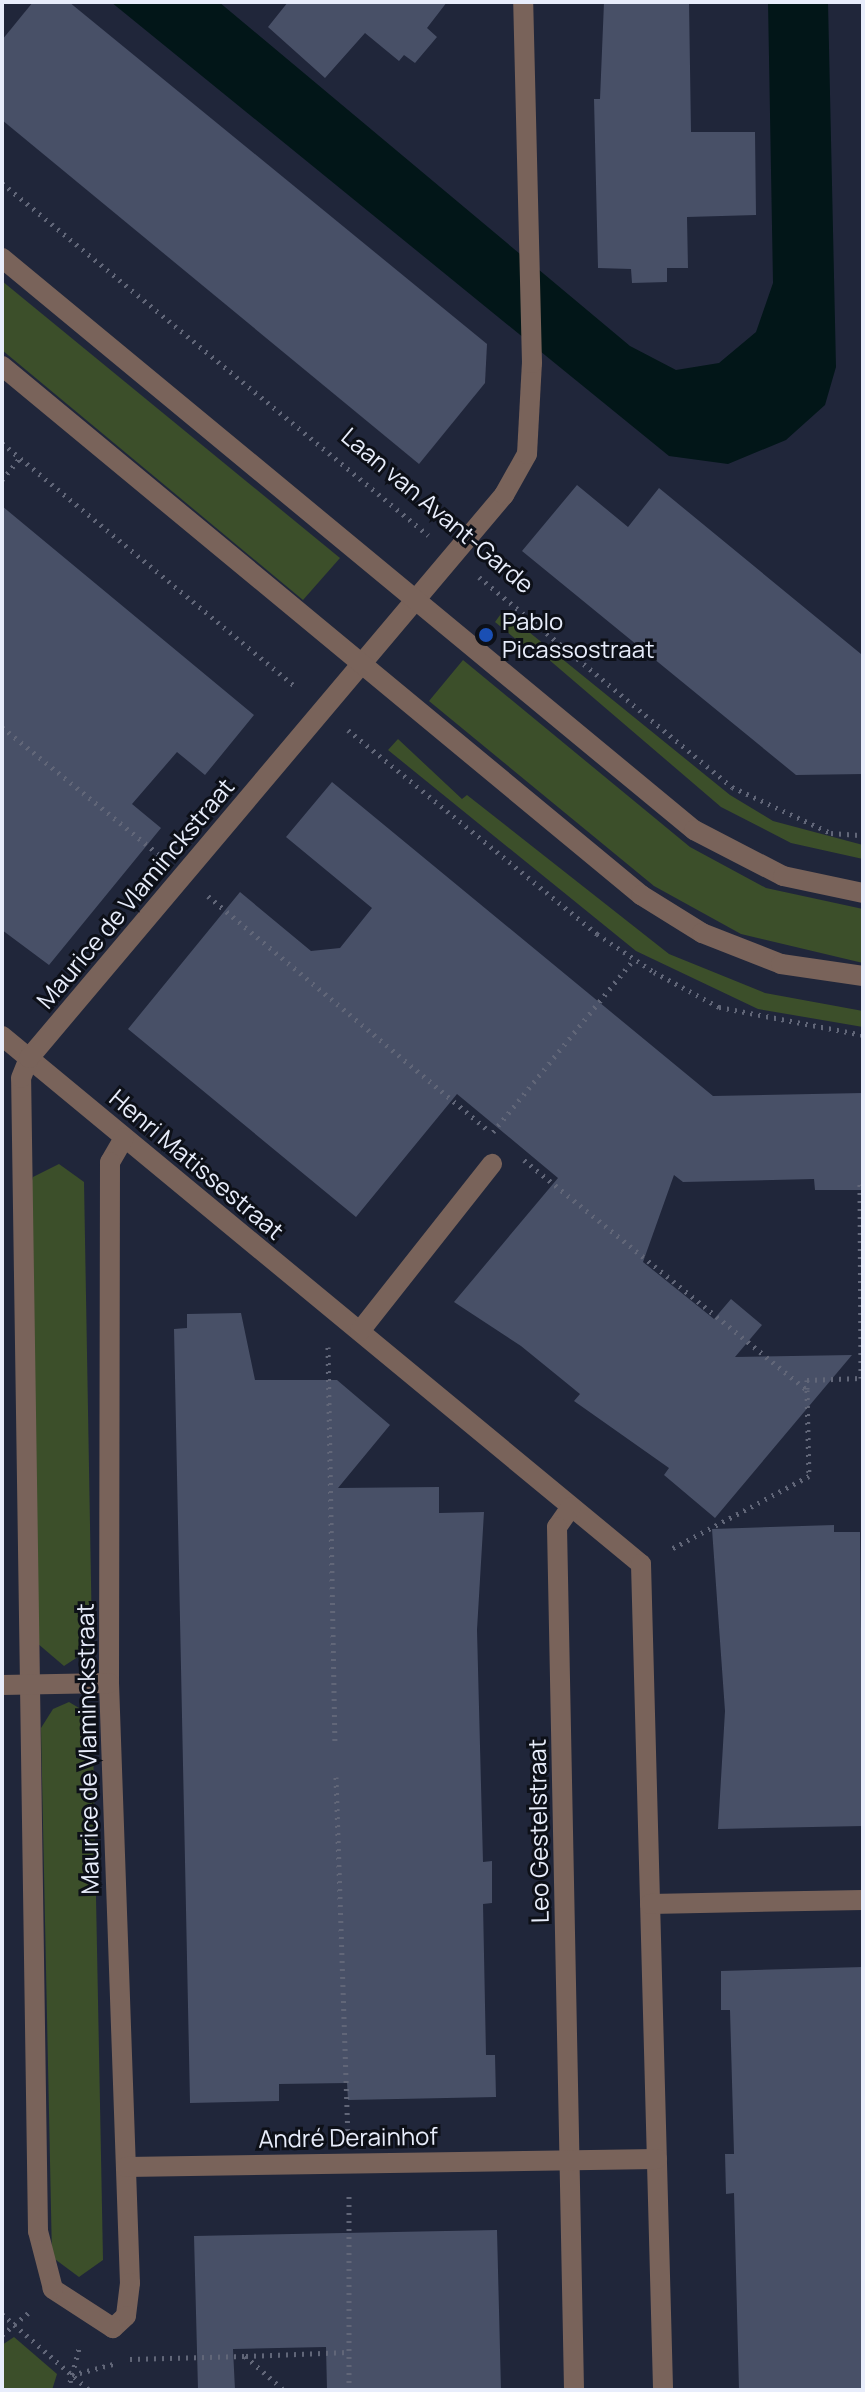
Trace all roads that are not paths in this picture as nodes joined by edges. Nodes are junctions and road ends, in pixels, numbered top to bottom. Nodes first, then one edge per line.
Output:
1 (523, 2) edge
2 (2, 258) edge
3 (2, 366) edge
4 (416, 600) junction
5 (363, 664) junction
6 (863, 893) edge
7 (863, 976) edge
8 (2, 1036) edge
9 (29, 1058) junction
10 (124, 1138) junction
11 (492, 1164) road end
12 (360, 1331) junction
13 (571, 1507) junction
14 (109, 1683) junction
15 (2, 1685) edge
16 (27, 1685) junction
17 (863, 1900) edge
18 (650, 1904) junction
19 (571, 2159) junction
20 (657, 2159) junction
21 (126, 2167) junction
22 (574, 2390) edge
23 (663, 2390) edge

1 - 4 street
2 - 4 street
3 - 5 street
4 - 5 street
4 - 6 street
5 - 7 street
5 - 9 street, Maurice de Vlaminckstraat
8 - 9 street, Henri Matissestraat
9 - 10 street, Henri Matissestraat
9 - 16 street, Maurice de Vlaminckstraat
10 - 12 street, Henri Matissestraat
10 - 14 street, Maurice de Vlaminckstraat
11 - 12 street
12 - 13 street, Henri Matissestraat
13 - 18 street, Henri Matissestraat
13 - 19 street, Leo Gestelstraat
14 - 16 street
14 - 21 street, Maurice de Vlaminckstraat
15 - 16 street
16 - 21 street, Maurice de Vlaminckstraat
17 - 18 street
18 - 20 street
19 - 20 street
19 - 21 street, André Derainhof
19 - 22 street, Leo Gestelstraat
20 - 23 street

